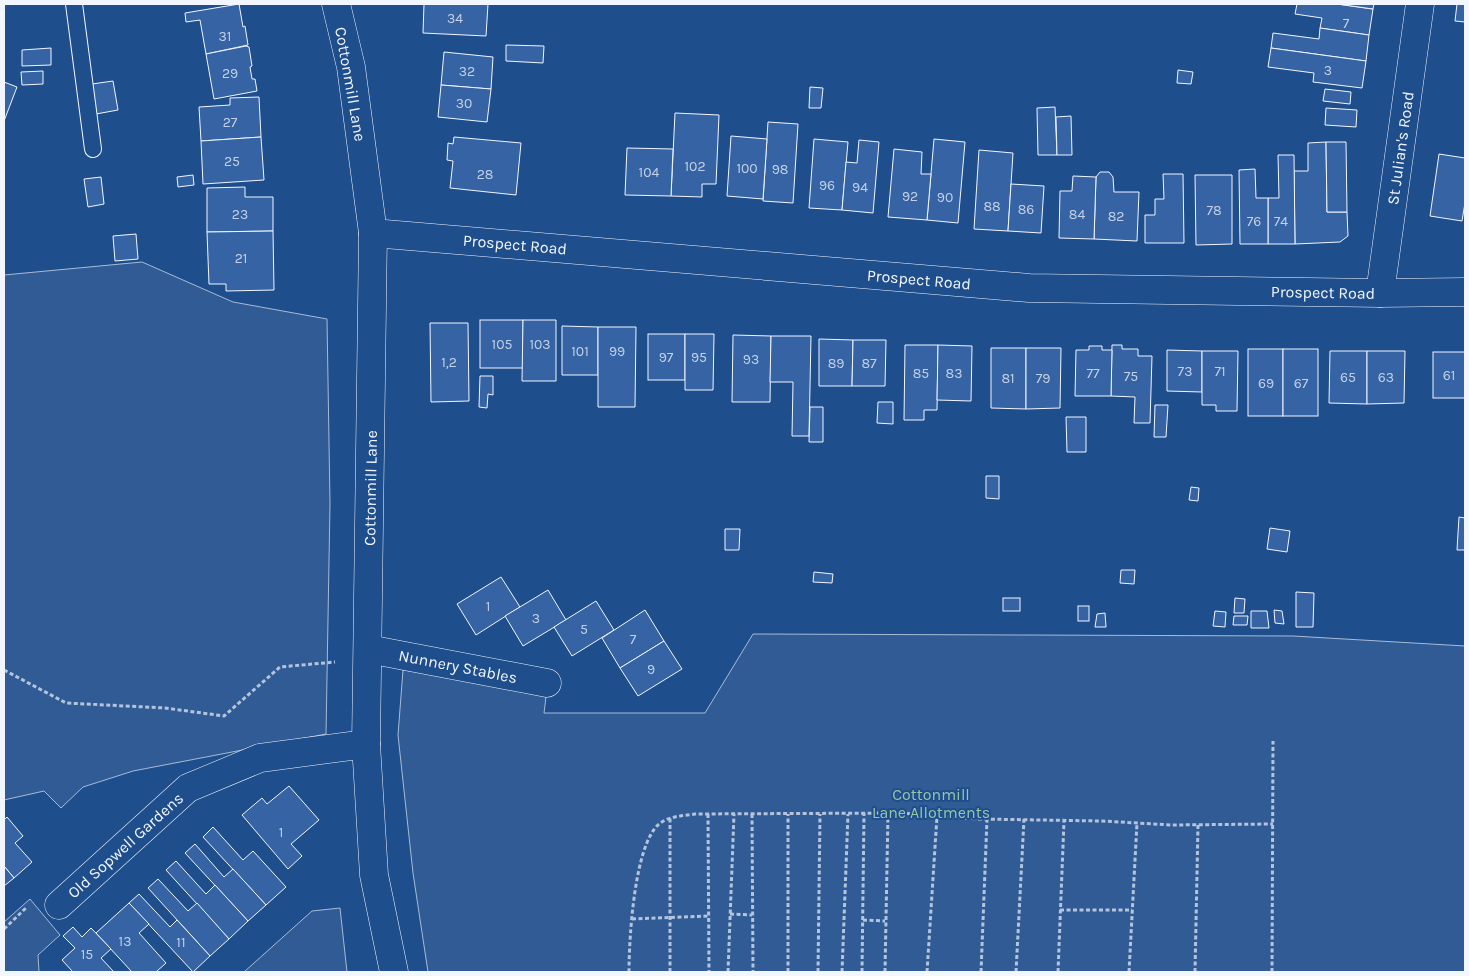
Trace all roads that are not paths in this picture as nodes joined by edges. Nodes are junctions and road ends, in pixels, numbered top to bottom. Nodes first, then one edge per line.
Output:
1 (74, 4) edge
2 (336, 4) edge
3 (1420, 4) edge
4 (94, 149) dead end
5 (374, 233) junction
6 (1465, 292) edge
7 (1380, 293) junction
8 (368, 654) junction
9 (547, 682) dead end
10 (366, 744) junction
11 (59, 905) dead end
12 (394, 972) edge

1 - 4 lane
2 - 5 street, Cottonmill Lane
3 - 7 street, St Julian's Road
5 - 7 street, Prospect Road
5 - 8 street, Cottonmill Lane
6 - 7 street, Prospect Road
8 - 9 street, Nunnery Stables
8 - 10 street, Cottonmill Lane
10 - 11 street, Old Sopwell Gardens
10 - 12 street, Cottonmill Lane

